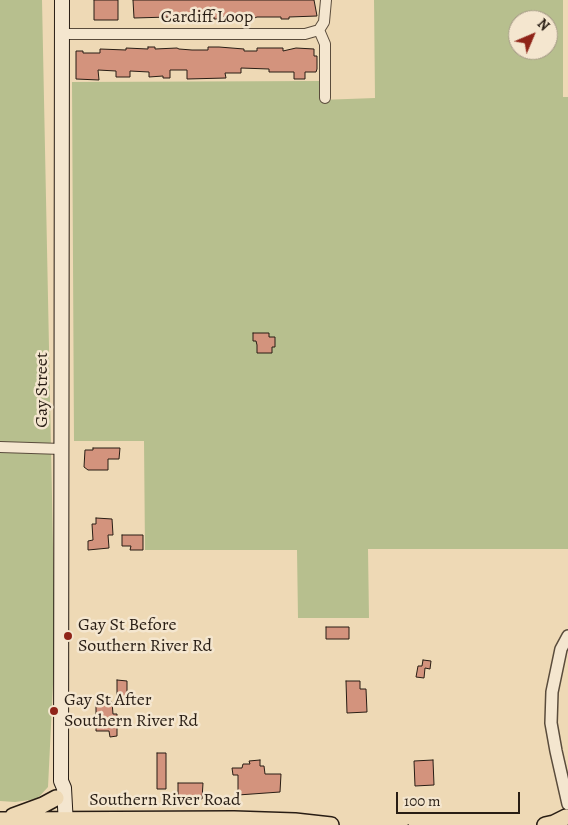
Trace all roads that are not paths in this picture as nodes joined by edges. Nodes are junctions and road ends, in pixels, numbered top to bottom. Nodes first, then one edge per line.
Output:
1 (62, 0) edge
2 (326, 0) edge
3 (319, 30) junction
4 (62, 34) junction
5 (325, 98) dead end
6 (0, 447) edge
7 (62, 449) junction
8 (568, 636) edge
9 (61, 781) junction
10 (56, 798) junction
11 (567, 814) edge
12 (2, 820) edge
13 (61, 822) edge
14 (331, 825) edge
15 (544, 825) edge

1 - 4 main road, Gay Street
2 - 3 street
3 - 4 street, Cardiff Loop
3 - 5 street
4 - 7 main road, Gay Street
6 - 7 street
7 - 9 main road, Gay Street
8 - 11 street
9 - 10 main road, Gay Street
9 - 13 main road, Gay Street
10 - 12 main road
10 - 13 main road, Gay Street
11 - 15 main road
12 - 13 main road, Southern River Road
13 - 14 main road, Southern River Road

